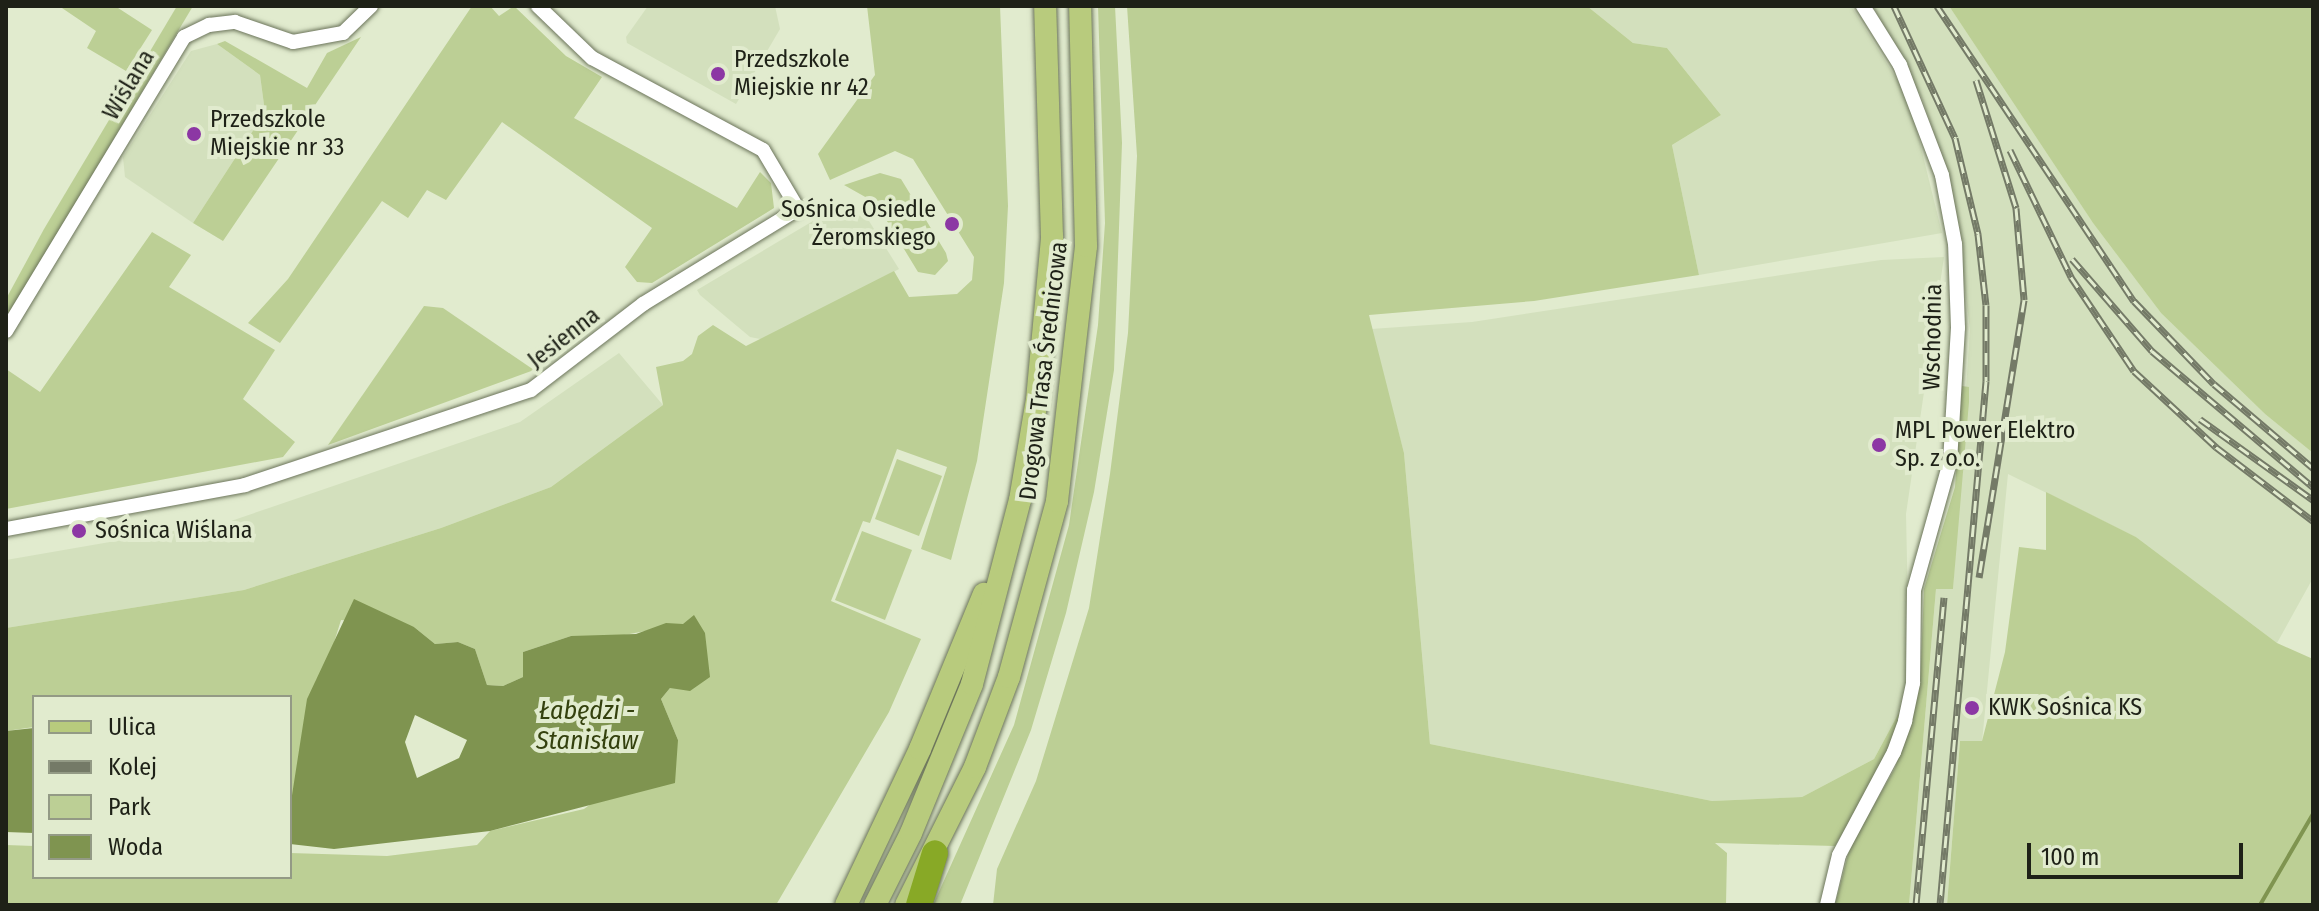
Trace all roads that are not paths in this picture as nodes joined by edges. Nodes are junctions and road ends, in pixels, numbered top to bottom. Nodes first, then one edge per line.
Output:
1 (371, 6) edge
2 (538, 6) edge
3 (1045, 6) edge
4 (1080, 6) edge
5 (1863, 6) edge
6 (6, 331) edge
7 (1020, 500) junction
8 (6, 529) edge
9 (935, 853) junction
10 (846, 905) edge
11 (875, 905) edge
12 (906, 905) edge
13 (919, 905) edge
14 (1827, 905) edge

1 - 6 street, Wiślana
2 - 8 street, Jesienna
3 - 7 main road, Drogowa Trasa Średnicowa
4 - 9 main road, Drogowa Trasa Średnicowa
5 - 14 street, Wschodnia
7 - 10 main road
7 - 11 main road, Drogowa Trasa Średnicowa
9 - 12 main road, Drogowa Trasa Średnicowa
9 - 13 highway

